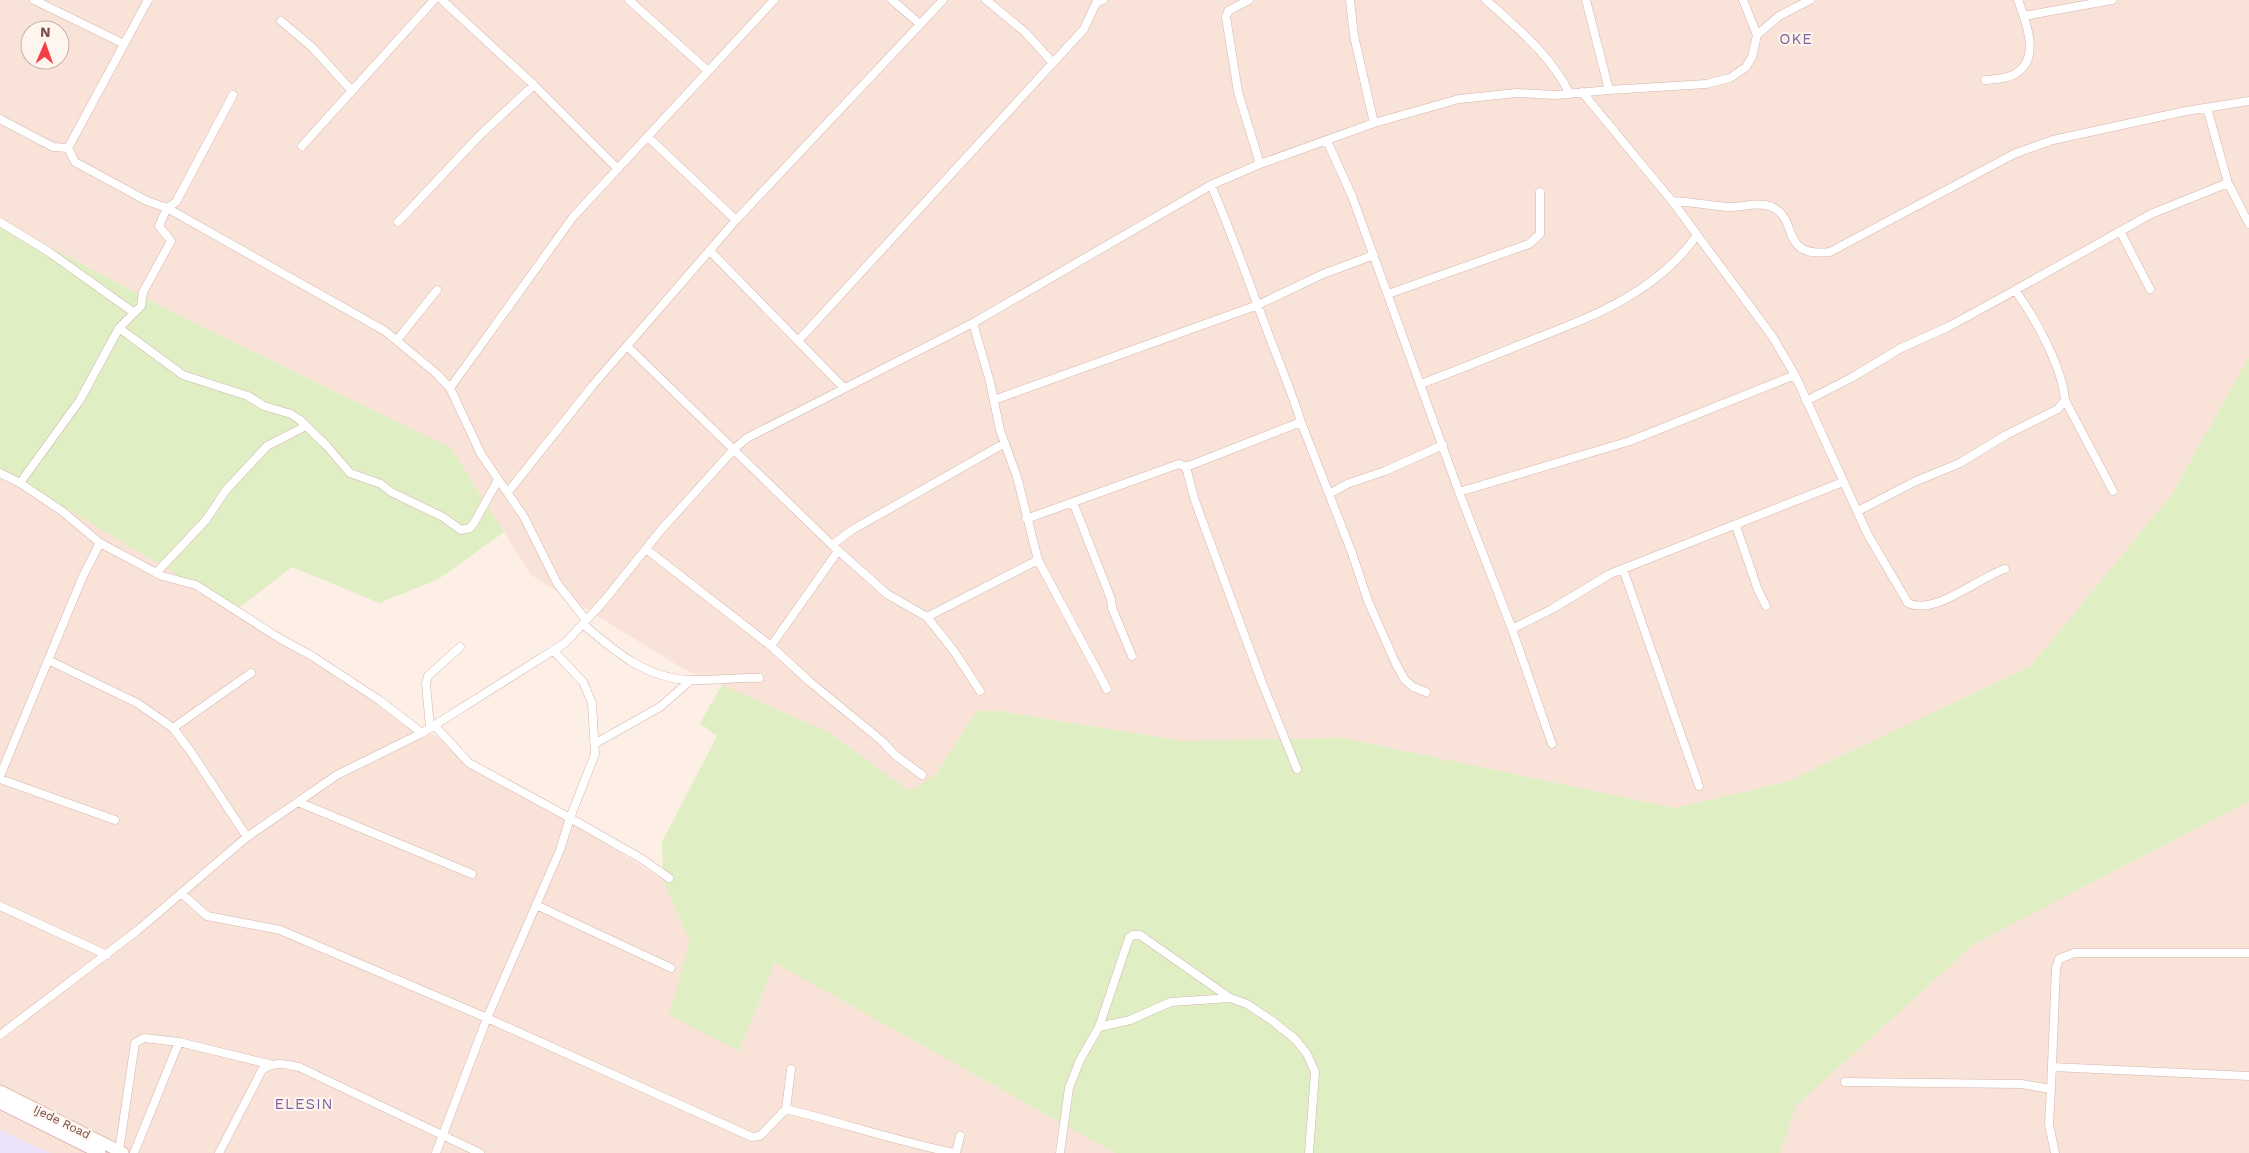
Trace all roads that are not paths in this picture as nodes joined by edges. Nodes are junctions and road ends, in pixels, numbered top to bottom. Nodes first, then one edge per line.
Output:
1 (34, 0) edge
2 (148, 0) edge
3 (434, 0) edge
4 (442, 0) edge
5 (628, 0) edge
6 (774, 0) edge
7 (892, 0) edge
8 (943, 0) edge
9 (986, 0) edge
10 (1103, 0) edge
11 (1248, 0) edge
12 (1350, 0) edge
13 (1486, 0) edge
14 (1586, 0) edge
15 (1744, 0) edge
16 (1810, 0) edge
17 (2018, 0) edge
18 (2112, 0) edge
19 (2024, 16) junction
20 (281, 21) dead end
21 (920, 24) junction
22 (1757, 35) junction
23 (124, 44) junction
24 (1052, 63) junction
25 (708, 71) junction
26 (1984, 80) dead end
27 (534, 85) junction
28 (1609, 90) junction
29 (352, 91) junction
30 (1582, 92) junction
31 (1570, 94) junction
32 (233, 95) dead end
33 (2249, 101) edge
34 (2207, 108) junction
35 (0, 119) edge
36 (1374, 123) junction
37 (648, 137) junction
38 (1327, 141) junction
39 (302, 146) dead end
40 (68, 148) junction
41 (1260, 164) junction
42 (617, 168) junction
43 (2228, 183) junction
44 (1211, 185) junction
45 (1540, 192) dead end
46 (1672, 200) junction
47 (167, 208) junction
48 (736, 220) junction
49 (0, 222) edge
50 (398, 222) dead end
51 (2249, 224) edge
52 (2121, 233) junction
53 (1697, 236) junction
54 (710, 251) junction
55 (1374, 255) junction
56 (2150, 289) dead end
57 (437, 290) dead end
58 (2015, 290) junction
59 (1388, 294) junction
60 (1258, 305) junction
61 (133, 312) junction
62 (973, 323) junction
63 (119, 328) junction
64 (397, 340) junction
65 (798, 342) junction
66 (628, 347) junction
67 (1794, 375) junction
68 (1421, 384) junction
69 (450, 388) junction
70 (842, 388) junction
71 (994, 400) junction
72 (2065, 400) junction
73 (1806, 401) junction
74 (1301, 422) junction
75 (306, 426) junction
76 (1004, 443) junction
77 (1443, 445) junction
78 (734, 449) junction
79 (1186, 467) junction
80 (0, 473) edge
81 (498, 480) junction
82 (1843, 482) junction
83 (20, 483) junction
84 (2113, 490) dead end
85 (508, 492) junction
86 (1460, 492) junction
87 (1329, 494) junction
88 (1073, 502) junction
89 (1858, 511) junction
90 (1026, 519) junction
91 (1736, 526) junction
92 (100, 543) junction
93 (835, 548) junction
94 (646, 549) junction
95 (1038, 560) junction
96 (1623, 569) junction
97 (2005, 569) dead end
98 (156, 573) junction
99 (1766, 606) dead end
100 (927, 617) junction
101 (584, 622) junction
102 (1512, 629) junction
103 (771, 646) junction
104 (460, 647) dead end
105 (554, 650) junction
106 (1132, 656) dead end
107 (48, 660) junction
108 (251, 673) dead end
109 (759, 678) dead end
110 (691, 680) junction
111 (1107, 689) dead end
112 (980, 692) dead end
113 (1426, 692) dead end
114 (432, 726) junction
115 (173, 728) junction
116 (422, 733) junction
117 (596, 743) junction
118 (1552, 744) dead end
119 (1297, 769) dead end
120 (922, 775) dead end
121 (0, 778) edge
122 (1699, 786) dead end
123 (298, 802) junction
124 (570, 818) junction
125 (115, 820) dead end
126 (247, 837) junction
127 (472, 874) dead end
128 (668, 878) dead end
129 (181, 894) junction
130 (536, 905) junction
131 (0, 906) edge
132 (2249, 953) edge
133 (107, 955) junction
134 (671, 968) dead end
135 (1230, 998) junction
136 (488, 1018) junction
137 (1099, 1027) junction
138 (0, 1034) edge
139 (179, 1042) junction
140 (269, 1064) junction
141 (2052, 1068) junction
142 (791, 1069) dead end
143 (2249, 1076) edge
144 (1845, 1082) dead end
145 (2051, 1089) junction
146 (0, 1091) edge
147 (0, 1103) edge
148 (786, 1110) junction
149 (443, 1135) junction
150 (960, 1136) dead end
151 (121, 1152) edge
152 (100, 1153) edge
153 (134, 1153) edge
154 (219, 1153) edge
155 (436, 1153) edge
156 (480, 1153) edge
157 (955, 1153) edge
158 (1060, 1153) edge
159 (1309, 1153) edge
160 (2055, 1153) edge

1 - 23 street
2 - 23 street
3 - 29 street
4 - 27 street
5 - 25 street
6 - 25 street
7 - 21 street
8 - 21 street
9 - 24 street
10 - 24 street
11 - 41 street
12 - 36 street
13 - 31 street
14 - 28 street
15 - 22 street
16 - 22 street
17 - 19 street
18 - 19 street
19 - 26 street
20 - 29 street
21 - 48 street
22 - 28 street
23 - 40 street
24 - 65 street
25 - 37 street
27 - 42 street
27 - 50 street
28 - 30 street
29 - 39 street
30 - 31 street
30 - 46 street
31 - 36 street
32 - 47 street
33 - 34 street
34 - 43 street
34 - 46 street
35 - 40 street
36 - 38 street
37 - 42 street
37 - 48 street
38 - 41 street
38 - 55 street
40 - 47 street
41 - 44 street
42 - 69 street
43 - 51 street
43 - 52 street
44 - 60 street
44 - 62 street
45 - 59 street
46 - 53 street
47 - 61 street
47 - 64 street
48 - 54 street
49 - 61 street
52 - 56 street
52 - 58 street
53 - 67 street
53 - 68 street
54 - 65 street
54 - 66 street
55 - 59 street
55 - 60 street
57 - 64 street
58 - 72 street
58 - 73 street
59 - 68 street
60 - 71 street
60 - 74 street
61 - 63 street
62 - 70 street
62 - 71 street
63 - 75 street
63 - 83 street
64 - 69 street
65 - 70 street
66 - 78 street
66 - 85 street
67 - 73 street
67 - 86 street
68 - 77 street
69 - 81 street
70 - 78 street
71 - 76 street
72 - 84 street
72 - 89 street
73 - 82 street
74 - 79 street
74 - 87 street
75 - 81 street
75 - 98 street
76 - 90 street
76 - 93 street
77 - 86 street
77 - 87 street
78 - 93 street
78 - 94 street
79 - 88 street
79 - 119 street
80 - 83 street
81 - 85 street
82 - 89 street
82 - 91 street
83 - 92 street
85 - 101 street
86 - 102 street
87 - 113 street
88 - 90 street
88 - 106 street
89 - 97 street
90 - 95 street
91 - 96 street
91 - 99 street
92 - 98 street
92 - 107 street
93 - 100 street
93 - 103 street
94 - 101 street
94 - 103 street
95 - 100 street
95 - 111 street
96 - 102 street
96 - 122 street
98 - 116 street
100 - 112 street
101 - 105 street
101 - 110 street
102 - 118 street
103 - 120 street
104 - 114 street
105 - 114 street
105 - 117 street
107 - 115 street
107 - 121 street
108 - 115 street
109 - 110 street
110 - 117 street
114 - 116 street
114 - 124 street
115 - 126 street
116 - 123 street
117 - 124 street
121 - 125 street
123 - 126 street
123 - 127 street
124 - 128 street
124 - 130 street
126 - 129 street
129 - 133 street
129 - 136 street
130 - 134 street
130 - 136 street
131 - 133 street
132 - 141 street
133 - 138 street
135 - 137 street
135 - 137 street
135 - 159 street
136 - 148 street
136 - 149 street
137 - 158 street
139 - 140 street
139 - 151 street
139 - 153 street
140 - 149 street
140 - 154 street
141 - 143 street
141 - 145 street
142 - 148 street
144 - 145 street
145 - 160 street
146 - 151 main road, Ijede Road
147 - 152 main road, Ijede Road
148 - 157 street
149 - 155 street
149 - 156 street
150 - 157 street

